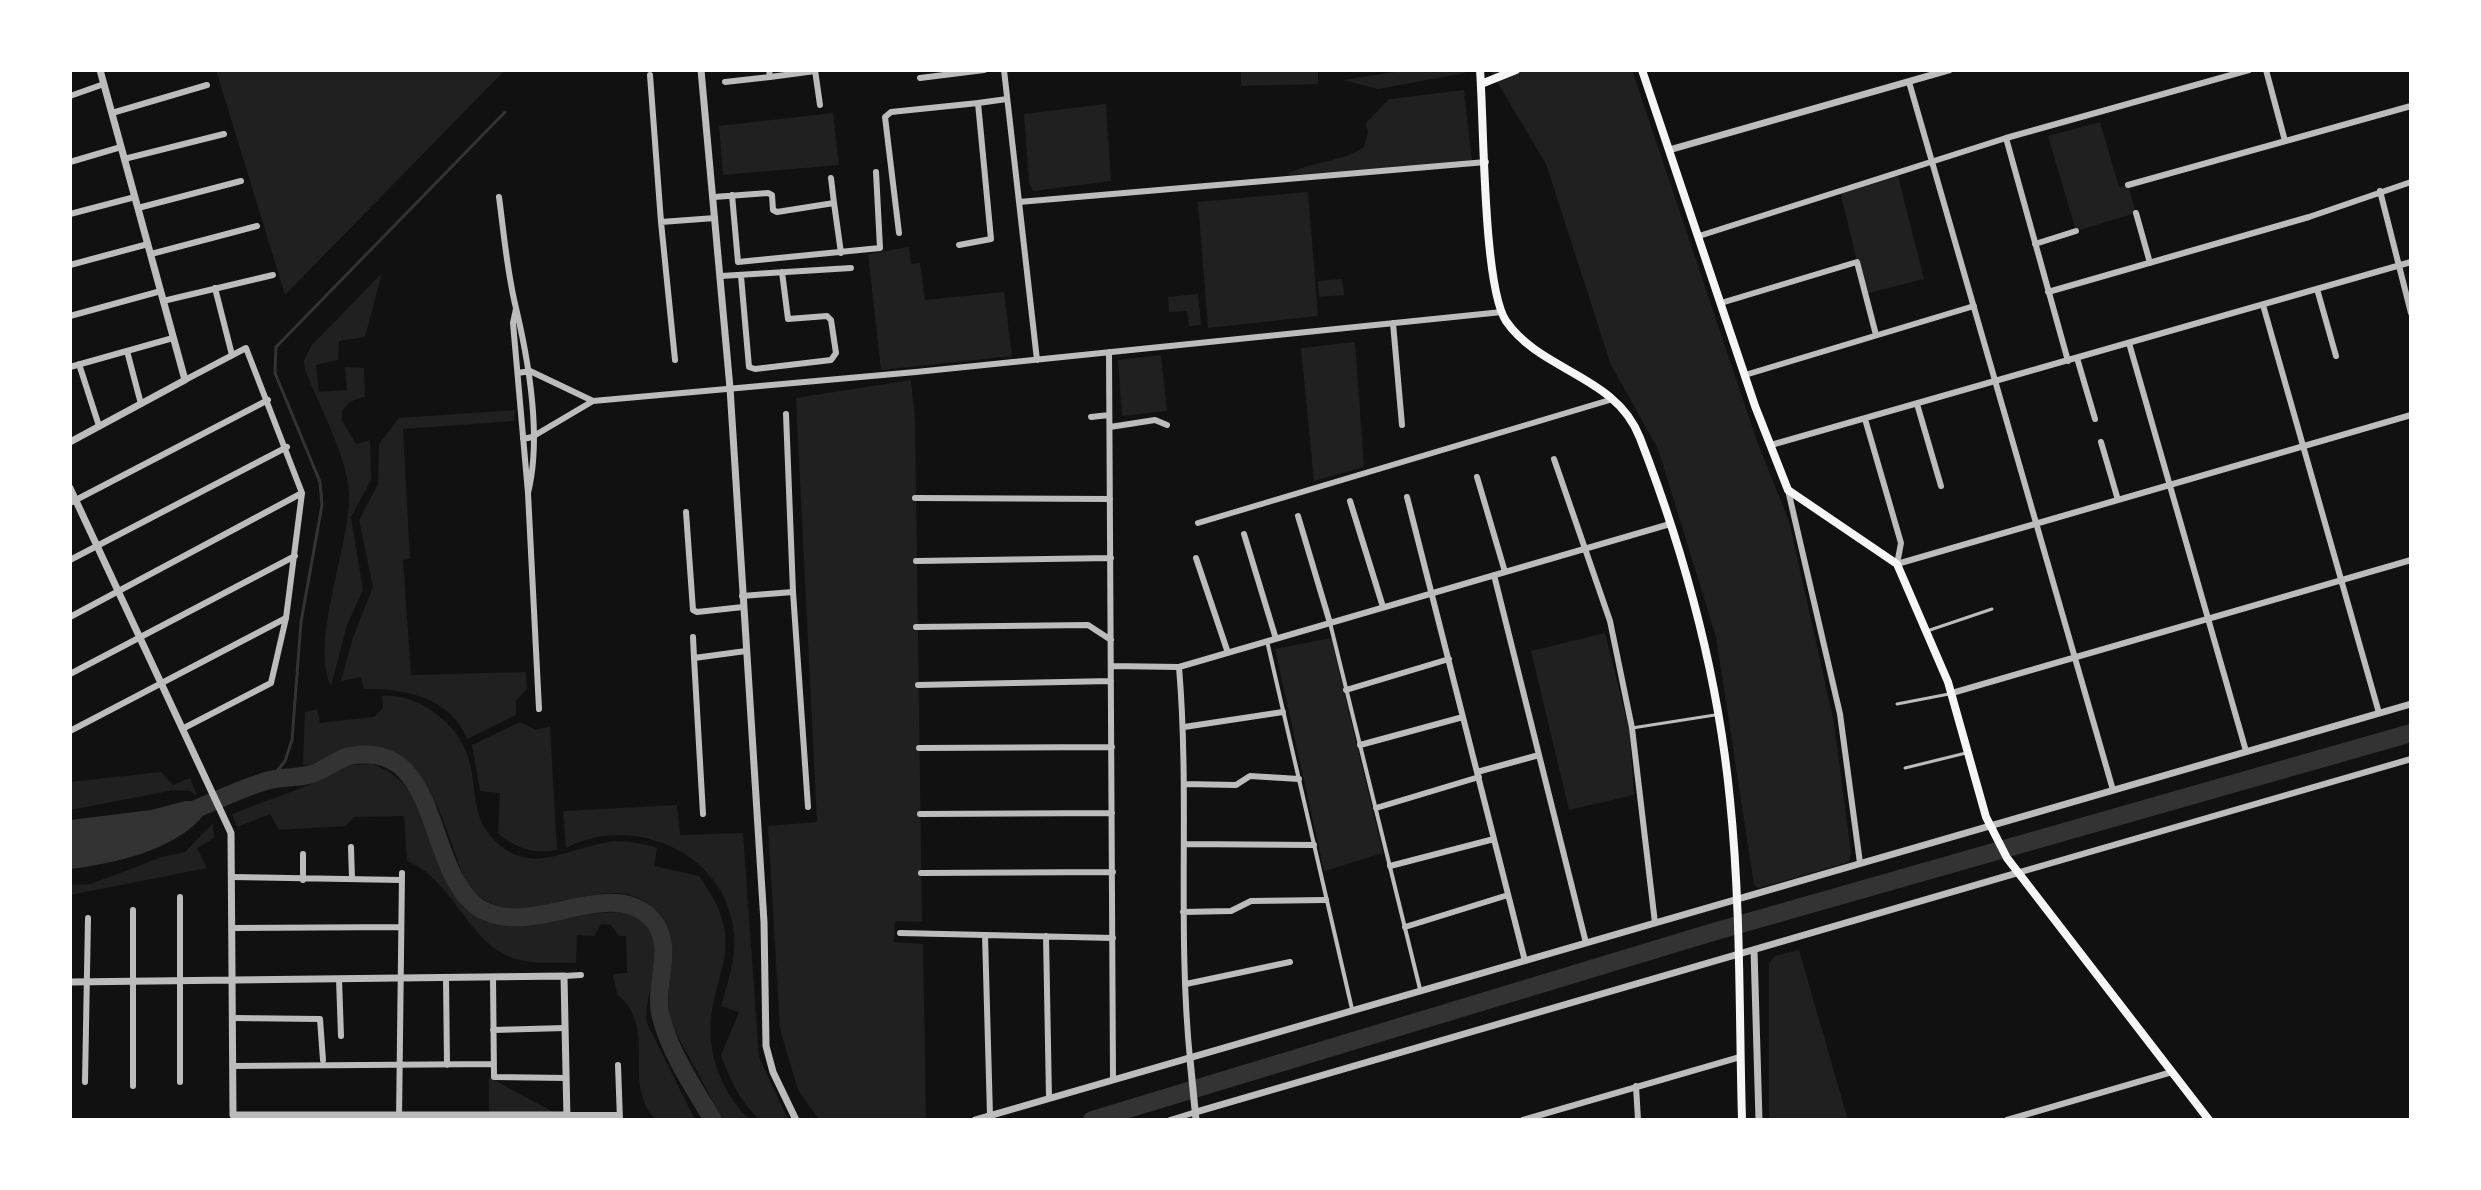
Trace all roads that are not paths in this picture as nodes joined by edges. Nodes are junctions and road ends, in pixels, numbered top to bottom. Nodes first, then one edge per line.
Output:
1 (100, 70) edge
2 (984, 70) edge
3 (1004, 70) edge
4 (1480, 70) edge
5 (1516, 70) edge
6 (1642, 70) edge
7 (1949, 70) edge
8 (2249, 70) edge
9 (2266, 70) edge
10 (815, 71) edge
11 (701, 72) edge
12 (769, 73) edge
13 (650, 75) dead end
14 (920, 78) dead end
15 (725, 82) dead end
16 (1909, 82) junction
17 (104, 84) junction
18 (1481, 84) junction
19 (207, 85) dead end
20 (70, 96) edge
21 (1007, 99) junction
22 (978, 103) junction
23 (820, 105) dead end
24 (2411, 106) edge
25 (112, 113) junction
26 (224, 134) dead end
27 (2006, 138) junction
28 (2285, 141) junction
29 (121, 147) junction
30 (1669, 150) junction
31 (124, 159) junction
32 (1932, 161) junction
33 (70, 162) edge
34 (1486, 162) junction
35 (876, 172) dead end
36 (831, 178) dead end
37 (241, 181) dead end
38 (2411, 182) edge
39 (2128, 185) dead end
40 (2380, 191) junction
41 (732, 195) junction
42 (135, 197) junction
43 (499, 197) dead end
44 (714, 197) junction
45 (1019, 202) junction
46 (834, 203) junction
47 (138, 208) junction
48 (2136, 213) dead end
49 (70, 214) edge
50 (715, 218) junction
51 (661, 222) junction
52 (257, 226) dead end
53 (2076, 231) dead end
54 (899, 233) dead end
55 (1699, 236) junction
56 (148, 244) junction
57 (2035, 244) junction
58 (959, 245) dead end
59 (841, 253) junction
60 (151, 254) junction
61 (2411, 262) edge
62 (2150, 263) junction
63 (70, 265) edge
64 (2398, 266) junction
65 (851, 268) dead end
66 (782, 272) junction
67 (273, 275) dead end
68 (721, 276) junction
69 (741, 276) junction
70 (215, 288) junction
71 (2317, 289) junction
72 (161, 291) junction
73 (2048, 292) junction
74 (163, 301) junction
75 (1721, 303) junction
76 (2263, 305) junction
77 (1974, 306) junction
78 (516, 309) junction
79 (1502, 312) junction
80 (2411, 313) edge
81 (70, 316) edge
82 (1393, 323) junction
83 (1876, 335) junction
84 (173, 338) junction
85 (2129, 343) junction
86 (127, 351) junction
87 (1109, 352) junction
88 (232, 355) junction
89 (2336, 356) dead end
90 (2077, 358) junction
91 (675, 360) dead end
92 (1037, 360) junction
93 (2068, 361) junction
94 (79, 364) junction
95 (70, 367) edge
96 (530, 371) junction
97 (518, 373) junction
98 (1745, 375) junction
99 (185, 380) junction
100 (1995, 381) junction
101 (730, 388) junction
102 (1614, 399) junction
103 (268, 400) junction
104 (593, 401) junction
105 (141, 404) junction
106 (1917, 404) junction
107 (786, 414) dead end
108 (1109, 415) junction
109 (2411, 415) edge
110 (1091, 417) dead end
111 (1865, 419) junction
112 (2095, 419) dead end
113 (1167, 425) dead end
114 (1402, 425) dead end
115 (99, 426) junction
116 (1110, 427) junction
117 (532, 437) junction
118 (523, 439) junction
119 (70, 442) edge
120 (2101, 442) dead end
121 (1771, 445) junction
122 (287, 447) junction
123 (2304, 447) junction
124 (1554, 459) dead end
125 (1477, 477) dead end
126 (1941, 486) dead end
127 (2168, 486) junction
128 (70, 488) edge
129 (1788, 490) junction
130 (302, 493) junction
131 (528, 493) junction
132 (1407, 497) dead end
133 (915, 498) dead end
134 (1110, 499) junction
135 (2118, 500) junction
136 (73, 501) edge
137 (1350, 501) dead end
138 (686, 512) dead end
139 (1298, 516) dead end
140 (1198, 523) dead end
141 (1670, 524) junction
142 (2036, 524) junction
143 (1244, 534) dead end
144 (97, 546) junction
145 (1583, 549) junction
146 (295, 556) junction
147 (1111, 558) junction
148 (1196, 558) dead end
149 (70, 560) edge
150 (2411, 560) edge
151 (916, 561) dead end
152 (1897, 564) junction
153 (1505, 572) junction
154 (1494, 575) junction
155 (2342, 580) junction
156 (119, 592) junction
157 (793, 592) junction
158 (1432, 593) junction
159 (742, 596) junction
160 (743, 607) junction
161 (1383, 607) junction
162 (1992, 609) dead end
163 (70, 617) edge
164 (286, 618) junction
165 (2208, 619) junction
166 (1330, 623) junction
167 (916, 627) dead end
168 (1926, 631) junction
169 (141, 637) junction
170 (693, 637) dead end
171 (1276, 639) junction
172 (1111, 640) junction
173 (1267, 641) junction
174 (746, 651) junction
175 (1228, 653) junction
176 (2075, 657) junction
177 (694, 658) junction
178 (1449, 659) junction
179 (1111, 666) junction
180 (1179, 667) junction
181 (70, 674) edge
182 (161, 680) junction
183 (1111, 681) junction
184 (918, 685) dead end
185 (1346, 690) junction
186 (1952, 693) junction
187 (1897, 704) dead end
188 (2411, 704) edge
189 (539, 709) dead end
190 (1283, 712) junction
191 (2379, 713) junction
192 (1719, 715) junction
193 (1463, 717) junction
194 (1184, 727) junction
195 (184, 728) junction
196 (1632, 728) junction
197 (70, 731) edge
198 (1360, 745) junction
199 (1112, 747) junction
200 (919, 748) dead end
201 (2246, 751) junction
202 (1966, 753) junction
203 (1539, 755) junction
204 (2411, 759) edge
205 (1905, 768) dead end
206 (1478, 775) junction
207 (1299, 779) junction
208 (1184, 784) junction
209 (2113, 790) junction
210 (808, 807) dead end
211 (1376, 808) junction
212 (1112, 813) junction
213 (703, 814) dead end
214 (920, 814) dead end
215 (1990, 825) junction
216 (1494, 839) junction
217 (1184, 844) junction
218 (1314, 845) junction
219 (351, 847) dead end
220 (303, 854) dead end
221 (1860, 863) junction
222 (1390, 866) junction
223 (1113, 872) junction
224 (921, 873) dead end
225 (2017, 873) junction
226 (233, 877) junction
227 (352, 879) junction
228 (303, 880) junction
229 (1508, 895) junction
230 (180, 897) dead end
231 (1326, 900) junction
232 (1737, 902) junction
233 (133, 910) dead end
234 (1183, 912) junction
235 (88, 918) dead end
236 (1655, 923) junction
237 (400, 927) junction
238 (1405, 927) junction
239 (233, 928) junction
240 (900, 933) dead end
241 (985, 935) junction
242 (1046, 936) junction
243 (1113, 938) junction
244 (1586, 943) junction
245 (1754, 950) junction
246 (1738, 955) junction
247 (1525, 961) junction
248 (1290, 962) dead end
249 (581, 975) dead end
250 (564, 976) junction
251 (446, 977) junction
252 (493, 977) junction
253 (399, 978) junction
254 (339, 979) junction
255 (180, 980) junction
256 (234, 980) junction
257 (133, 981) junction
258 (70, 982) edge
259 (87, 982) junction
260 (1186, 984) junction
261 (1421, 992) junction
262 (1352, 1012) junction
263 (233, 1018) junction
264 (565, 1028) junction
265 (493, 1030) junction
266 (341, 1036) dead end
267 (1740, 1057) junction
268 (323, 1060) dead end
269 (1190, 1062) junction
270 (494, 1064) junction
271 (447, 1065) junction
272 (618, 1065) dead end
273 (233, 1066) junction
274 (399, 1067) junction
275 (2173, 1072) junction
276 (566, 1078) junction
277 (1113, 1078) junction
278 (85, 1082) dead end
279 (180, 1082) dead end
280 (133, 1086) dead end
281 (1636, 1086) junction
282 (1049, 1098) junction
283 (1556, 1110) junction
284 (990, 1116) junction
285 (1196, 1116) edge
286 (232, 1117) edge
287 (399, 1117) edge
288 (567, 1117) edge
289 (620, 1117) edge
290 (796, 1120) edge
291 (975, 1120) edge
292 (1170, 1120) edge
293 (1523, 1120) edge
294 (1556, 1120) edge
295 (1638, 1120) edge
296 (1742, 1120) edge
297 (1759, 1120) edge
298 (2007, 1120) edge
299 (2209, 1120) edge

1 - 17 street
2 - 14 street
3 - 21 street
4 - 18 main road
5 - 18 main road
6 - 30 main road
7 - 16 street
8 - 27 street
9 - 28 street
10 - 12 street
10 - 23 street
11 - 44 street
12 - 15 street
13 - 51 street
16 - 30 street
16 - 32 street
17 - 20 street
17 - 25 street
18 - 34 main road
19 - 25 street
21 - 22 street
21 - 45 street
22 - 54 street
22 - 58 street
24 - 28 street
25 - 29 street
26 - 31 street
27 - 32 street
27 - 57 street
28 - 39 street
29 - 31 street
29 - 33 street
30 - 55 main road
31 - 42 street
32 - 55 street
32 - 77 street
34 - 45 street
34 - 79 main road
35 - 59 street
36 - 46 street
37 - 47 street
38 - 40 street
40 - 62 street
40 - 64 street
41 - 44 street
41 - 46 street
41 - 59 street
42 - 47 street
42 - 49 street
43 - 78 street
44 - 50 street
45 - 92 street
46 - 59 street
47 - 56 street
48 - 62 street
50 - 51 street
50 - 68 street
51 - 91 street
52 - 60 street
53 - 57 street
55 - 75 main road
56 - 60 street
56 - 63 street
57 - 73 street
60 - 72 street
61 - 64 street
62 - 73 street
64 - 71 street
64 - 80 street
65 - 66 street
66 - 69 street
66 - 69 street
67 - 70 street
68 - 69 street
68 - 101 street
70 - 74 street
70 - 88 street
71 - 76 street
71 - 89 street
72 - 74 street
72 - 81 street
73 - 93 street
74 - 84 street
75 - 83 street
75 - 98 main road
76 - 85 street
76 - 123 street
77 - 83 street
77 - 100 street
78 - 96 street
78 - 97 street
79 - 82 street
79 - 102 main road
82 - 87 street
82 - 114 street
83 - 98 street
84 - 86 street
84 - 99 street
85 - 90 street
85 - 127 street
86 - 94 street
86 - 105 street
87 - 92 street
87 - 108 street
88 - 99 street
88 - 103 street
90 - 93 street
90 - 112 street
92 - 101 street
93 - 100 street
94 - 95 street
94 - 115 street
96 - 97 street
96 - 104 street
96 - 117 street
97 - 118 street
98 - 121 main road
99 - 105 street
100 - 106 street
100 - 142 street
101 - 104 street
101 - 159 street
102 - 140 street
102 - 141 main road
103 - 122 street
103 - 136 street
104 - 117 street
105 - 115 street
106 - 111 street
106 - 126 street
107 - 157 street
108 - 110 street
108 - 116 street
109 - 123 street
111 - 121 street
111 - 152 street
113 - 116 street
115 - 119 street
116 - 134 street
117 - 118 street
117 - 131 street
118 - 131 street
120 - 135 street
121 - 129 main road
122 - 130 street
122 - 144 street
123 - 127 street
123 - 155 street
124 - 145 street
125 - 153 street
127 - 135 street
127 - 165 street
128 - 136 street
129 - 152 main road
129 - 221 street
130 - 146 street
130 - 156 street
131 - 189 street
132 - 158 street
133 - 134 street
134 - 147 street
135 - 142 street
136 - 144 street
137 - 161 street
138 - 160 street
139 - 166 street
141 - 145 street
141 - 192 main road
142 - 152 street
142 - 176 street
143 - 171 street
144 - 149 street
144 - 156 street
145 - 153 street
145 - 196 street
146 - 164 street
146 - 169 street
147 - 151 street
147 - 172 street
148 - 175 street
150 - 155 street
152 - 168 main road
153 - 154 street
154 - 158 street
154 - 203 street
155 - 165 street
155 - 191 street
156 - 163 street
156 - 169 street
157 - 159 street
157 - 210 street
158 - 161 street
158 - 178 street
159 - 160 street
160 - 174 street
161 - 166 street
162 - 168 lane
164 - 182 street
164 - 195 street
165 - 176 street
165 - 201 street
166 - 171 street
166 - 185 street
167 - 172 street
168 - 186 main road
169 - 181 street
169 - 182 street
170 - 177 street
171 - 173 street
172 - 179 street
173 - 175 street
173 - 190 street
174 - 177 street
174 - 290 street
175 - 180 street
176 - 186 street
176 - 209 street
177 - 213 street
178 - 185 street
178 - 193 street
179 - 180 street
179 - 183 street
180 - 194 street
182 - 195 street
182 - 197 street
183 - 184 street
183 - 199 street
185 - 198 street
186 - 187 lane
186 - 202 main road
188 - 191 street
190 - 194 street
190 - 207 street
191 - 201 street
192 - 196 lane
192 - 232 main road
193 - 198 street
193 - 206 street
194 - 208 street
195 - 226 street
196 - 236 street
198 - 211 street
199 - 200 street
199 - 212 street
201 - 209 street
202 - 205 lane
202 - 215 main road
203 - 206 street
203 - 244 street
204 - 225 street
206 - 211 street
206 - 216 street
207 - 208 street
207 - 218 street
208 - 217 street
209 - 215 street
211 - 222 street
212 - 214 street
212 - 223 street
215 - 221 street
215 - 225 main road
216 - 222 street
216 - 229 street
217 - 218 street
217 - 234 street
218 - 231 street
219 - 227 street
220 - 228 street
221 - 232 street
222 - 238 street
223 - 224 street
223 - 243 street
225 - 245 street
225 - 275 main road
226 - 228 street
226 - 239 street
227 - 228 street
227 - 237 street
229 - 238 street
229 - 247 street
230 - 255 street
231 - 234 street
231 - 262 street
232 - 236 street
232 - 246 main road
233 - 257 street
234 - 260 street
235 - 259 street
236 - 244 street
237 - 239 street
237 - 253 street
238 - 261 street
239 - 256 street
240 - 241 street
241 - 242 street
241 - 284 street
242 - 243 street
242 - 282 street
243 - 277 street
244 - 247 street
245 - 246 street
245 - 297 street
246 - 267 main road
246 - 285 street
247 - 261 street
248 - 260 street
249 - 250 street
250 - 252 street
250 - 264 street
251 - 252 street
251 - 253 street
251 - 271 street
252 - 265 street
253 - 254 street
253 - 274 street
254 - 256 street
254 - 266 street
255 - 256 street
255 - 257 street
255 - 279 street
256 - 263 street
257 - 259 street
257 - 280 street
258 - 259 street
259 - 278 street
260 - 269 street
261 - 262 street
262 - 269 street
263 - 268 street
263 - 273 street
264 - 265 street
264 - 276 street
265 - 270 street
267 - 281 street
267 - 296 main road
269 - 277 street
269 - 285 street
270 - 271 street
270 - 276 street
271 - 274 street
272 - 289 street
273 - 274 street
273 - 286 street
274 - 287 street
275 - 298 street
275 - 299 main road
276 - 288 street
277 - 282 street
281 - 283 street
281 - 295 street
282 - 284 street
283 - 293 street
283 - 294 street
284 - 291 street
285 - 292 street
286 - 287 street
287 - 288 street
288 - 289 street

